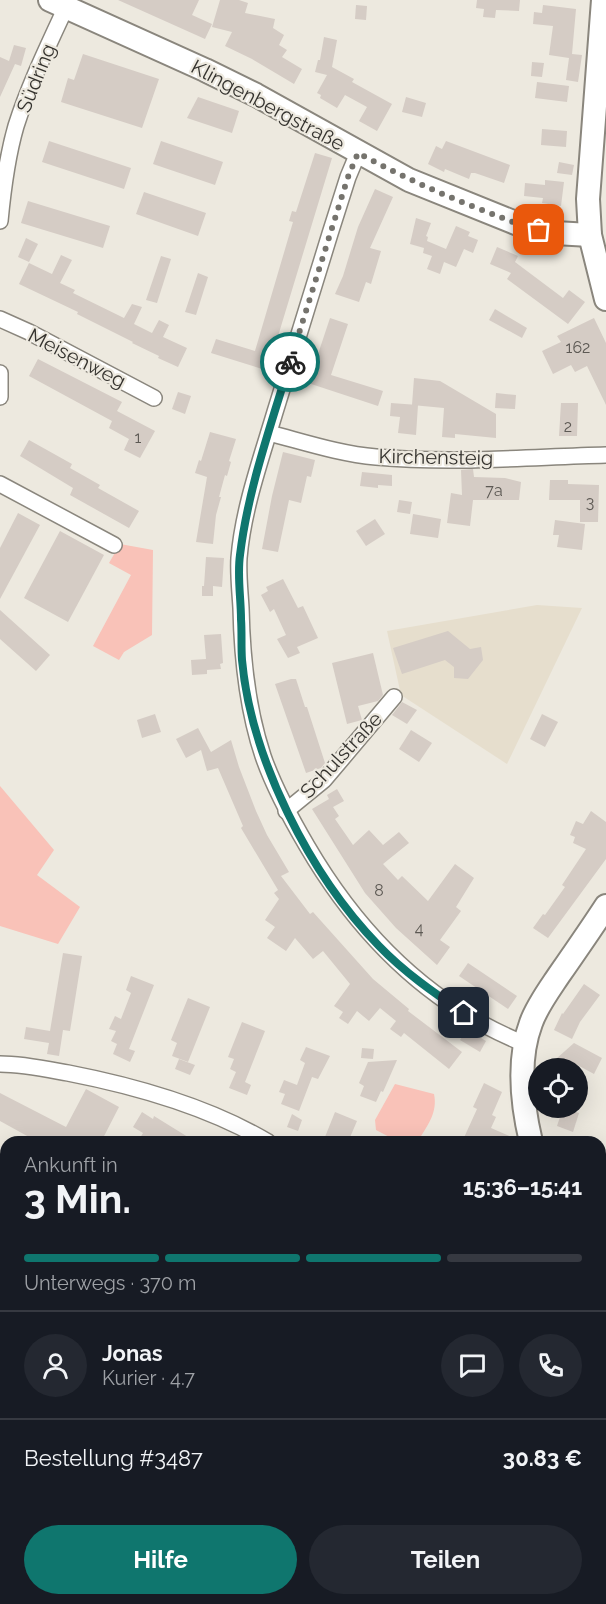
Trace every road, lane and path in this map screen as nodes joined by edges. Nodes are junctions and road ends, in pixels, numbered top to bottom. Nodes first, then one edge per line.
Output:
1 (603, 0) edge
2 (58, 4) edge
3 (358, 153) junction
4 (0, 221) edge
5 (590, 235) junction
6 (601, 264) edge
7 (606, 298) edge
8 (0, 319) edge
9 (0, 373) edge
10 (0, 398) edge
11 (154, 398) dead end
12 (269, 433) junction
13 (606, 455) edge
14 (0, 484) edge
15 (114, 545) dead end
16 (393, 697) dead end
17 (286, 811) junction
18 (606, 906) edge
19 (525, 1044) junction
20 (0, 1064) edge
21 (257, 1136) edge
22 (530, 1136) edge

1 - 5 street
2 - 3 street, Klingenbergstraße
2 - 4 street, Südring
3 - 5 street, Klingenbergstraße
3 - 12 street, Schulstraße
5 - 6 street
6 - 7 street
8 - 11 street, Meisenweg
9 - 10 street
12 - 13 street, Kirchensteig
12 - 17 street, Schulstraße
14 - 15 street
16 - 17 street, Schulstraße
17 - 19 street, Schulstraße
18 - 19 street
19 - 22 street
20 - 21 street

